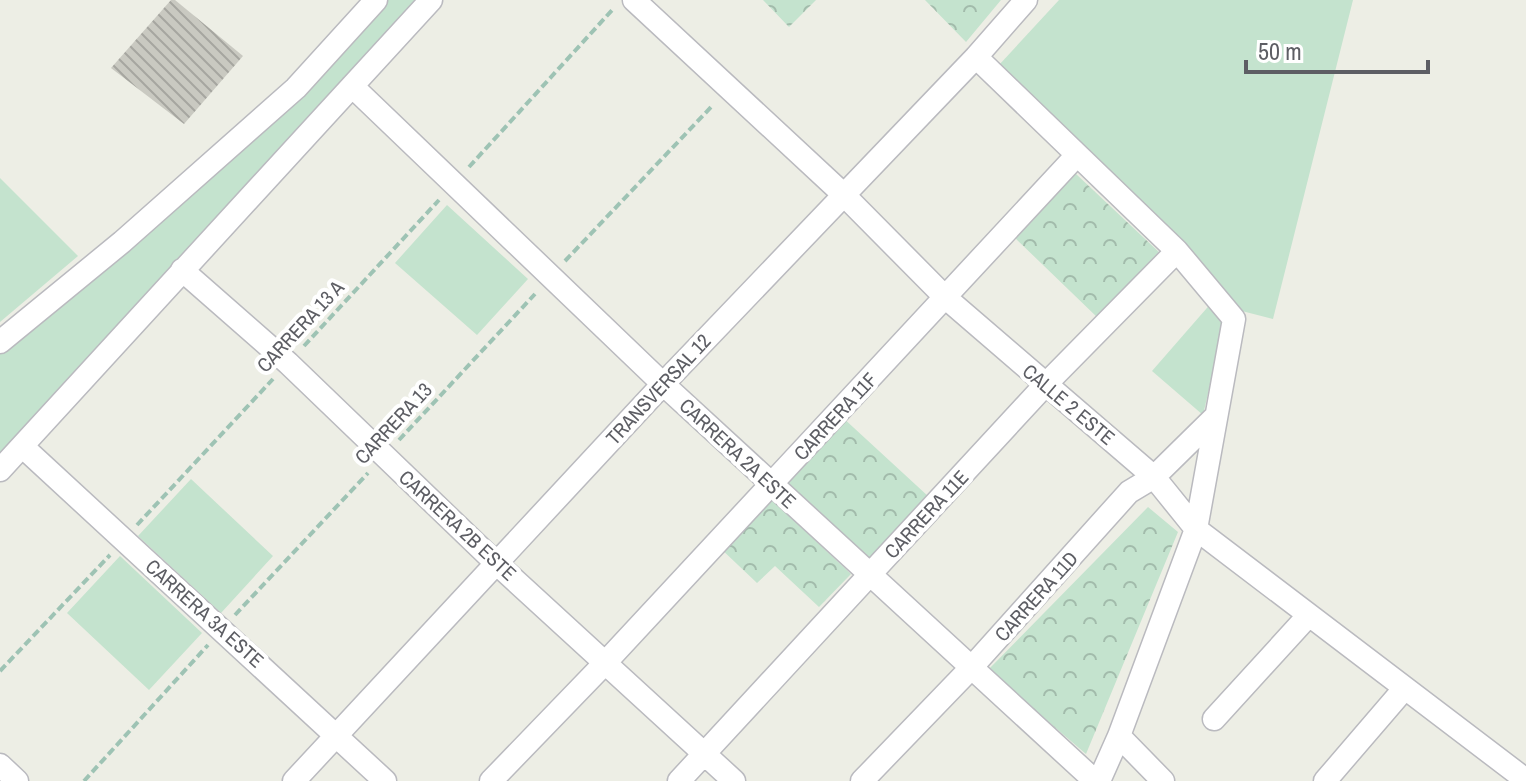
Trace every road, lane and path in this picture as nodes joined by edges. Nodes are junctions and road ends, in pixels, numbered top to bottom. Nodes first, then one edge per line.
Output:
1 (376, 0) edge
2 (431, 0) edge
3 (621, 0) edge
4 (634, 0) edge
5 (1026, 0) edge
6 (976, 57) junction
7 (352, 86) junction
8 (729, 89) junction
9 (1077, 155) junction
10 (455, 182) junction
11 (843, 194) junction
12 (1177, 251) junction
13 (182, 270) junction
14 (551, 276) junction
15 (946, 298) junction
16 (0, 342) edge
17 (288, 363) junction
18 (663, 384) junction
19 (1045, 385) junction
20 (1215, 417) junction
21 (23, 447) junction
22 (384, 455) junction
23 (0, 470) edge
24 (1154, 477) junction
25 (771, 484) junction
26 (1196, 529) junction
27 (124, 539) junction
28 (496, 563) junction
29 (870, 575) junction
30 (1308, 616) junction
31 (222, 629) junction
32 (605, 663) junction
33 (971, 668) junction
34 (0, 671) edge
35 (1404, 689) junction
36 (1214, 719) dead end
37 (337, 734) junction
38 (1119, 736) junction
39 (704, 754) junction
40 (1346, 757) junction
41 (0, 765) edge
42 (1526, 780) edge
43 (17, 781) edge
44 (84, 781) edge
45 (294, 781) edge
46 (385, 781) edge
47 (491, 781) edge
48 (679, 781) edge
49 (734, 781) edge
50 (862, 781) edge
51 (1097, 781) edge
52 (1163, 781) edge
53 (1325, 781) edge
54 (1338, 781) edge

1 - 16 street
2 - 7 street
3 - 10 path, CARRERA 13 A
4 - 8 street, CALLE 2 ESTE
5 - 6 street, TRANSVERSAL 12
6 - 9 street
6 - 11 street, TRANSVERSAL 12
7 - 10 street, CARRERA 2A ESTE
7 - 13 street
8 - 11 street, CALLE 2 ESTE
8 - 14 path, CARRERA 13
9 - 12 street
9 - 15 street, CARRERA 11F
10 - 14 street, CARRERA 2A ESTE
10 - 17 path, CARRERA 13 A
11 - 15 street, CALLE 2 ESTE
11 - 18 street, TRANSVERSAL 12
12 - 19 street, CARRERA 11E
12 - 20 street
13 - 17 street, CARRERA 2B ESTE
13 - 21 street
14 - 18 street, CARRERA 2A ESTE
14 - 22 path, CARRERA 13
15 - 19 street, CALLE 2 ESTE
15 - 25 street, CARRERA 11F
17 - 22 street, CARRERA 2B ESTE
17 - 27 path, CARRERA 13 A
18 - 25 street, CARRERA 2A ESTE
18 - 28 street, TRANSVERSAL 12
19 - 24 street, CALLE 2 ESTE
19 - 29 street, CARRERA 11E
20 - 24 street, CARRERA 11D
20 - 26 street
21 - 23 street
21 - 27 street, CARRERA 3A ESTE
22 - 28 street, CARRERA 2B ESTE
22 - 31 path, CARRERA 13
24 - 26 street, CALLE 2 ESTE
24 - 33 street, CARRERA 11D
25 - 29 street, CARRERA 2A ESTE
25 - 32 street, CARRERA 11F
26 - 30 street, CALLE 2 ESTE
26 - 38 street
27 - 31 street, CARRERA 3A ESTE
27 - 34 path, CARRERA 13 A
28 - 32 street, CARRERA 2B ESTE
28 - 37 street, TRANSVERSAL 12
29 - 33 street, CARRERA 2A ESTE
29 - 39 street, CARRERA 11E
30 - 35 street, CALLE 2 ESTE
30 - 36 street
31 - 37 street, CARRERA 3A ESTE
31 - 44 path, CARRERA 13
32 - 39 street, CARRERA 2B ESTE
32 - 47 street, CARRERA 11F
33 - 50 street, CARRERA 11D
33 - 51 street, CARRERA 2A ESTE
35 - 40 street
35 - 42 street, CALLE 2 ESTE
37 - 45 street, TRANSVERSAL 12
37 - 46 street, CARRERA 3A ESTE
38 - 51 street
38 - 52 street
39 - 48 street, CARRERA 11E
39 - 49 street, CARRERA 2B ESTE
40 - 53 street
40 - 54 street
41 - 43 street

